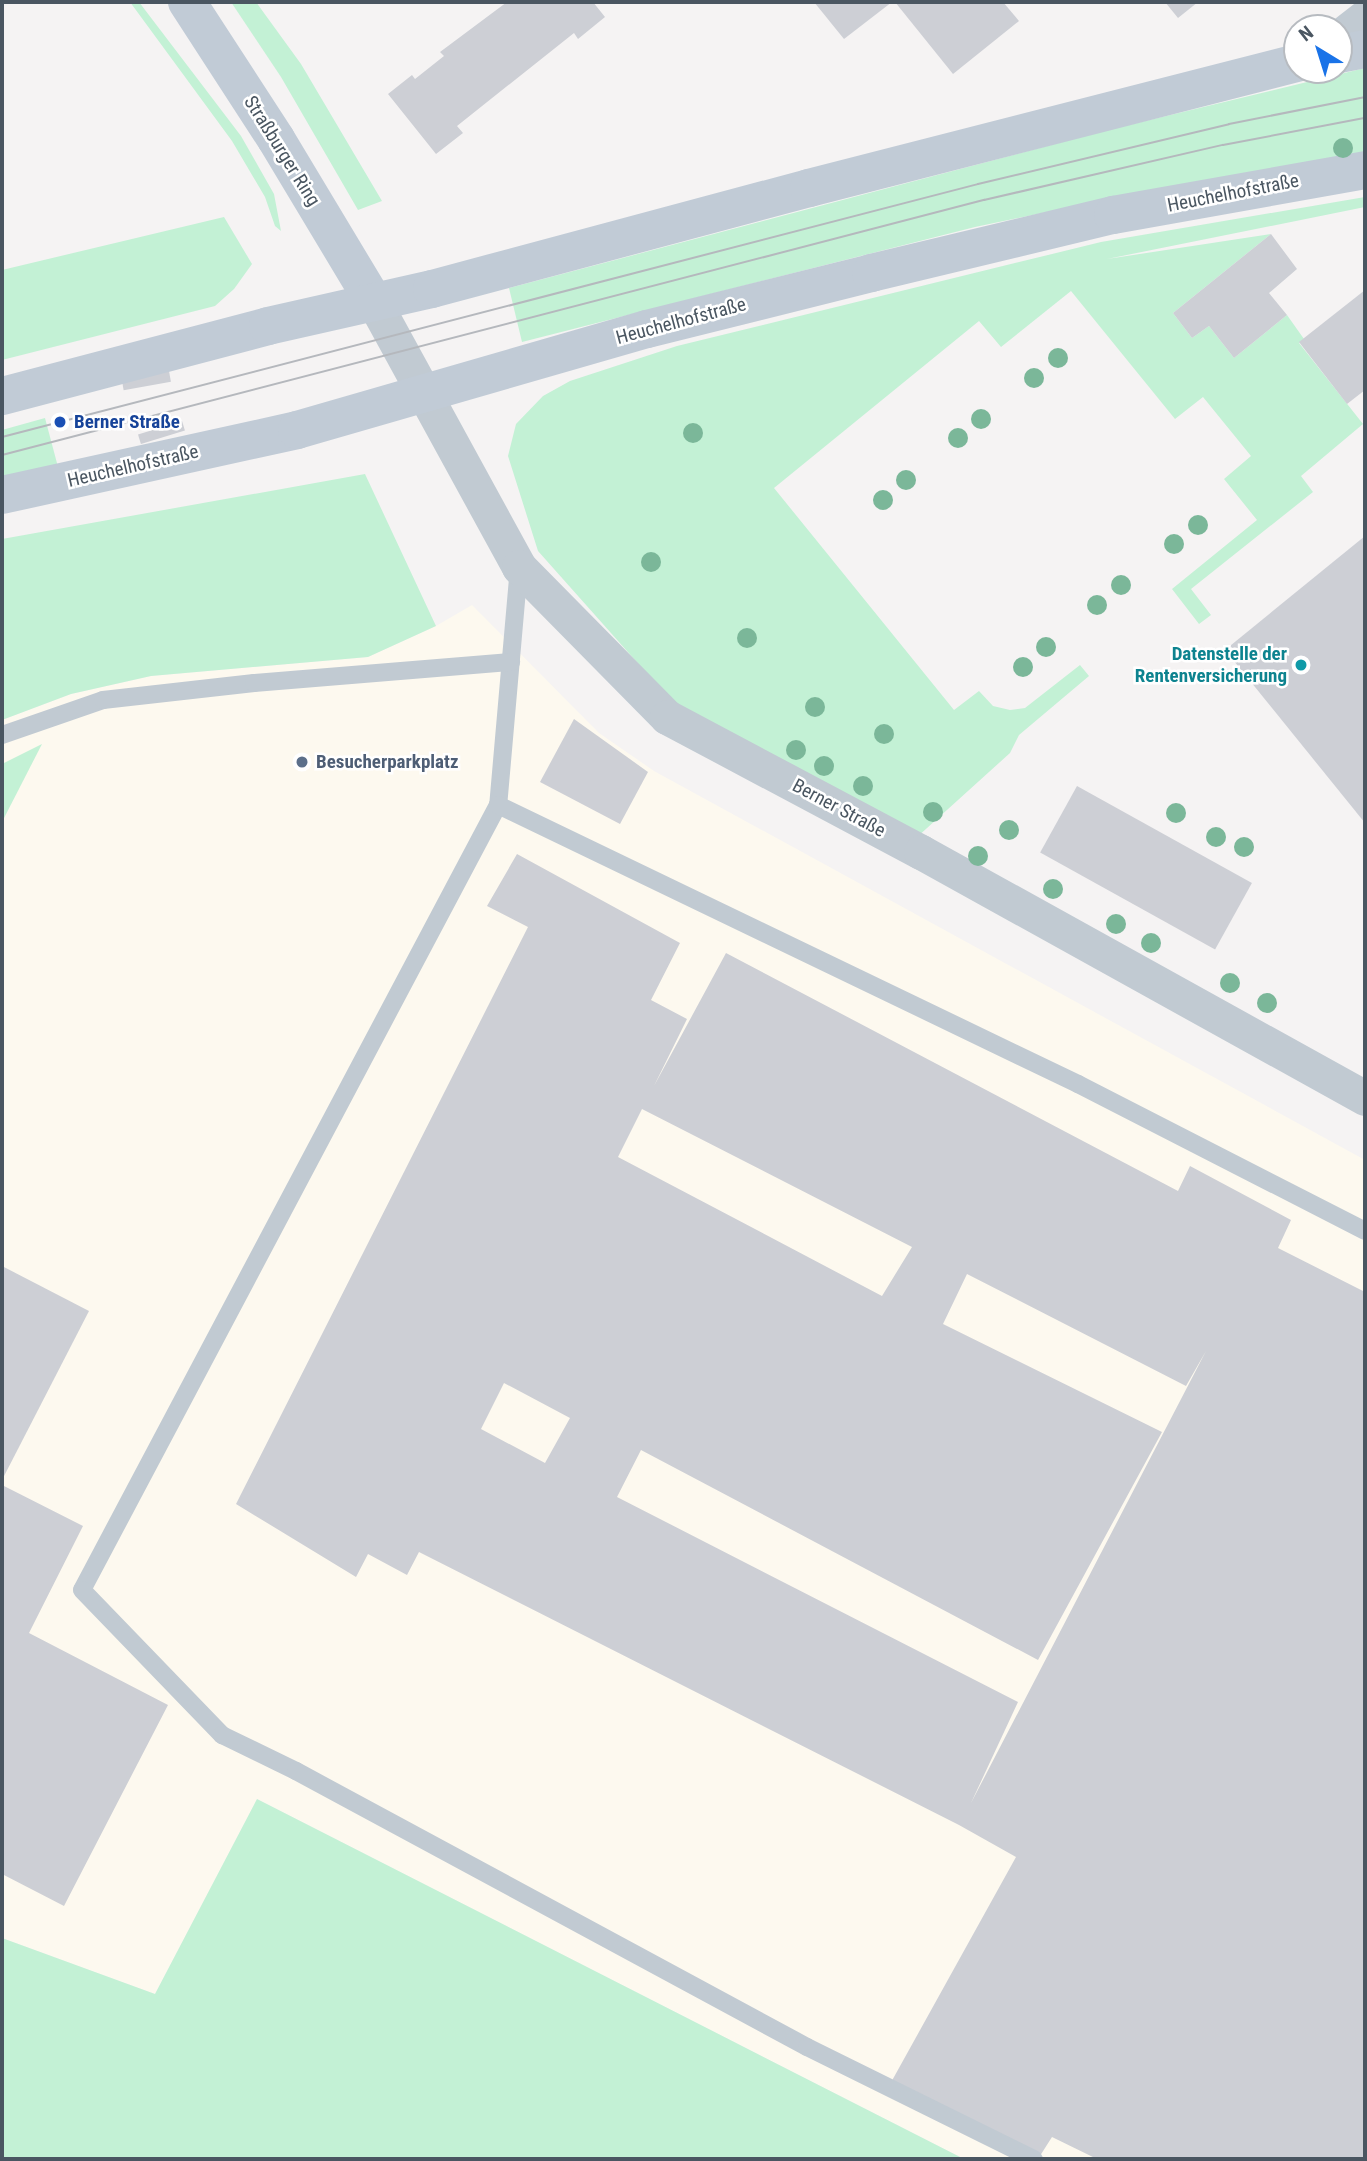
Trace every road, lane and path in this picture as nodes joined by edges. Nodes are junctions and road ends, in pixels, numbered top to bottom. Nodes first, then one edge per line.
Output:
1 (187, 2) edge
2 (1283, 67) edge
3 (1365, 170) edge
4 (374, 302) junction
5 (425, 395) junction
6 (2, 396) edge
7 (2, 495) edge
8 (519, 567) junction
9 (511, 662) junction
10 (2, 736) edge
11 (498, 805) junction
12 (1365, 1098) edge
13 (1365, 1231) edge
14 (1034, 2159) edge

1 - 4 main road, Straßburger Ring
2 - 4 main road
3 - 5 main road, Heuchelhofstraße
4 - 5 street, Berner Straße
4 - 6 main road
5 - 7 main road, Heuchelhofstraße
5 - 8 street, Berner Straße
8 - 9 lane
8 - 12 street, Berner Straße
9 - 10 lane
9 - 11 lane
11 - 13 lane
11 - 14 lane

